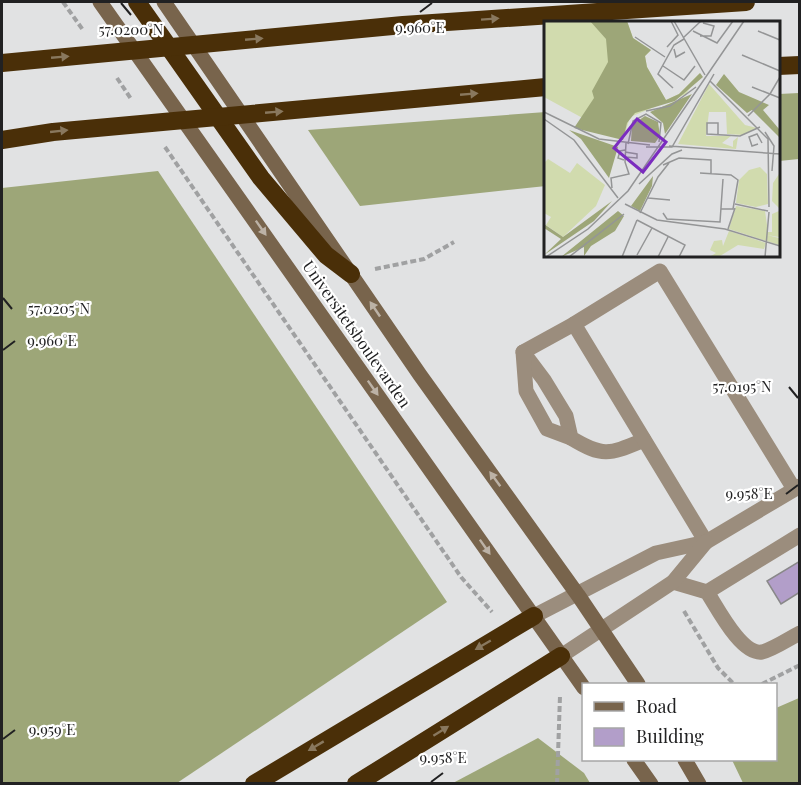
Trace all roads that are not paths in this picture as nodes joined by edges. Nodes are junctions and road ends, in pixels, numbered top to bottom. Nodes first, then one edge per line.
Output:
1 (100, 2) edge
2 (137, 2) edge
3 (164, 2) edge
4 (746, 2) edge
5 (2, 63) edge
6 (800, 65) edge
7 (780, 66) edge
8 (544, 87) edge
9 (2, 140) edge
10 (351, 274) junction
11 (574, 324) junction
12 (523, 352) junction
13 (571, 438) junction
14 (644, 440) junction
15 (797, 487) edge
16 (800, 536) edge
17 (706, 542) junction
18 (673, 582) junction
19 (707, 592) junction
20 (578, 595) junction
21 (534, 616) junction
22 (601, 630) junction
23 (800, 633) edge
24 (561, 656) junction
25 (637, 683) edge
26 (582, 685) edge
27 (635, 761) edge
28 (686, 761) edge
29 (254, 783) edge
30 (356, 783) edge
31 (651, 783) edge
32 (699, 783) edge

1 -> 21 main road, Universitetsboulevarden
2 - 10 highway
3 - 10 main road, Universitetsboulevarden
5 -> 4 highway
6 - 7 highway
9 -> 8 highway
20 -> 10 main road, Universitetsboulevarden
11 - 12 lane
11 - 14 lane
11 - 15 lane
12 - 13 lane
12 - 13 lane
13 - 14 lane
14 - 17 lane
15 - 17 lane
16 - 19 lane
17 - 18 lane
17 - 20 lane
18 - 19 lane
18 - 22 lane
19 - 23 lane
20 - 21 lane
20 - 22 main road, Universitetsboulevarden
21 - 24 main road, Universitetsboulevarden
21 -> 29 highway
22 - 24 lane
22 - 25 main road, Universitetsboulevarden
24 - 26 main road, Universitetsboulevarden
30 -> 24 highway
27 - 31 main road
28 - 32 main road

